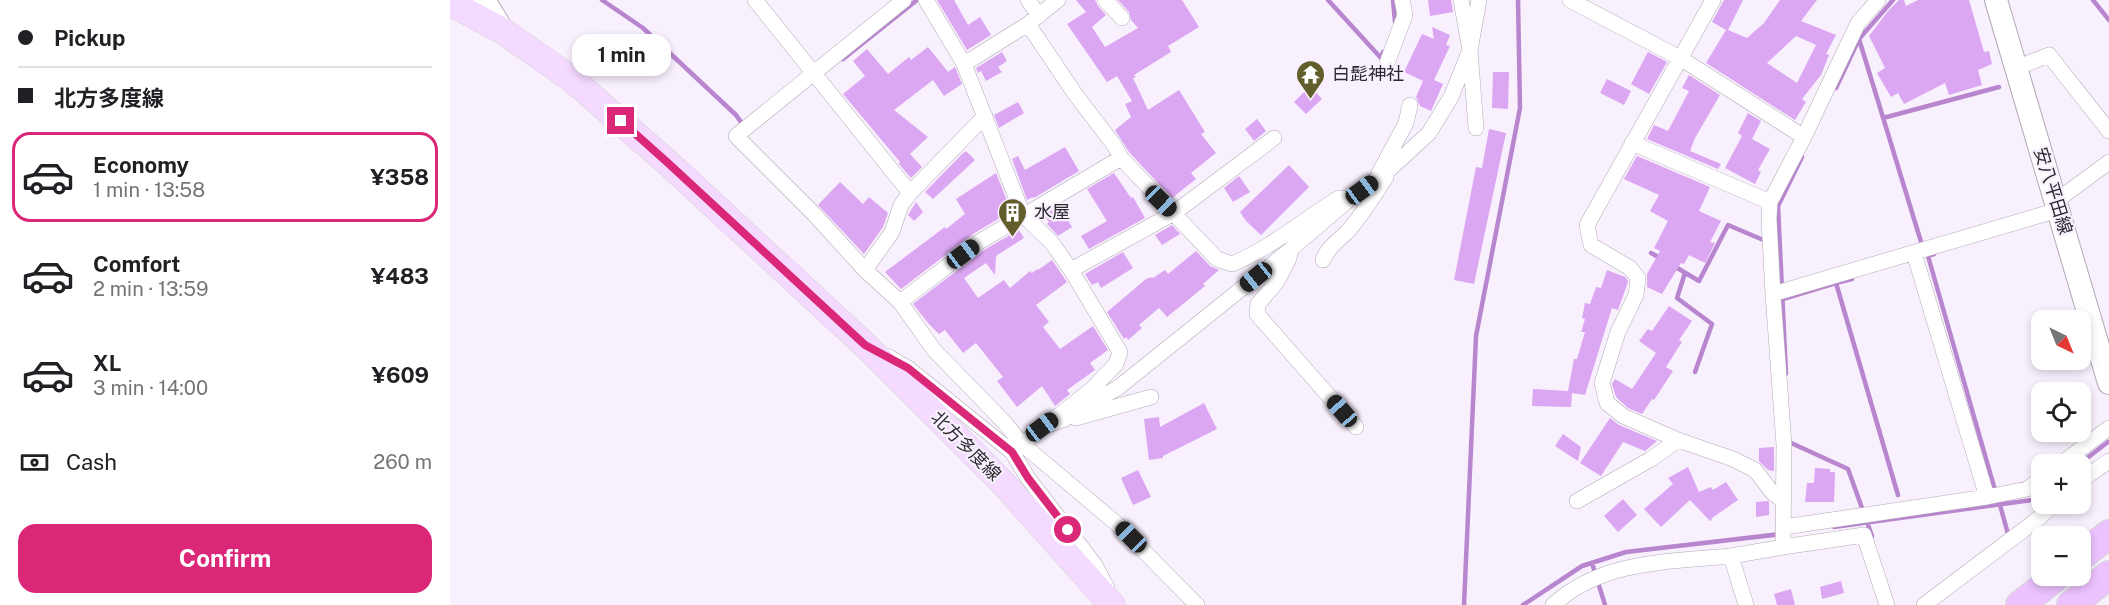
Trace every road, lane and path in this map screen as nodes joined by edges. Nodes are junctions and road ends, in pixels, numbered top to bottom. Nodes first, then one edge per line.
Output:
1 (484, 0) edge
2 (755, 0) edge
3 (904, 0) edge
4 (926, 0) edge
5 (1028, 0) edge
6 (1058, 0) edge
7 (1105, 0) edge
8 (1402, 0) edge
9 (1461, 0) edge
10 (1479, 0) edge
11 (1570, 0) edge
12 (1713, 0) edge
13 (1878, 0) edge
14 (450, 3) edge
15 (2000, 3) edge
16 (1122, 18) dead end
17 (1033, 20) junction
18 (503, 31) junction
19 (1470, 50) junction
20 (1680, 58) junction
21 (1387, 63) dead end
22 (964, 64) junction
23 (2016, 68) junction
24 (813, 73) junction
25 (1410, 105) dead end
26 (985, 116) junction
27 (1476, 128) dead end
28 (2109, 131) edge
29 (1804, 137) junction
30 (1274, 138) dead end
31 (1632, 143) junction
32 (1121, 158) junction
33 (2109, 162) edge
34 (1391, 168) junction
35 (1374, 182) junction
36 (910, 193) junction
37 (1351, 198) junction
38 (1770, 202) junction
39 (2057, 205) junction
40 (1174, 213) junction
41 (1023, 215) junction
42 (1291, 249) junction
43 (1914, 253) junction
44 (1323, 260) dead end
45 (865, 270) junction
46 (1071, 270) junction
47 (1773, 294) junction
48 (900, 302) junction
49 (865, 345) junction
50 (2109, 382) edge
51 (1151, 397) dead end
52 (1063, 420) junction
53 (1042, 427) junction
54 (1356, 427) dead end
55 (2109, 428) edge
56 (1678, 440) junction
57 (1017, 448) junction
58 (2074, 454) edge
59 (2109, 460) edge
60 (2091, 473) edge
61 (2031, 486) edge
62 (1987, 497) junction
63 (1577, 501) dead end
64 (1783, 501) junction
65 (2043, 514) edge
66 (1784, 526) junction
67 (2109, 534) edge
68 (1783, 547) junction
69 (2091, 548) edge
70 (1731, 556) junction
71 (2109, 575) edge
72 (2044, 586) edge
73 (1114, 605) edge
74 (1197, 605) edge
75 (1553, 605) edge
76 (1746, 605) edge
77 (1887, 605) edge
78 (1924, 605) edge
79 (2020, 605) edge
80 (2071, 605) edge

1 - 18 main road
2 - 24 street
3 - 24 street
4 - 22 street
5 - 17 street
6 - 17 street
7 - 16 street
8 - 21 street
9 - 19 street
10 - 19 street
11 - 20 street
12 - 20 street
13 - 29 street
14 - 18 main road, 北方多度線
15 - 23 main road, 安八平田線
17 - 22 street
17 - 32 street
18 - 49 main road, 北方多度線
19 - 27 street
19 - 34 street
20 - 29 street
20 - 31 street
22 - 26 street
23 - 28 street
23 - 39 main road, 安八平田線
24 - 36 street
24 - 45 street
25 - 35 street
26 - 36 street
26 - 41 street
29 - 38 street
30 - 40 street
31 - 38 street
31 - 56 street
32 - 40 street
32 - 41 street
33 - 39 street
34 - 35 street
34 - 44 street
35 - 37 street
36 - 45 street
37 - 40 street
37 - 42 street
38 - 47 street
39 - 43 street
39 - 50 main road, 安八平田線
40 - 46 street
41 - 46 street
41 - 48 street
42 - 52 street
42 - 54 street
43 - 47 street
43 - 62 street
45 - 48 street
46 - 53 street
47 - 64 street
48 - 57 street
49 - 57 street
49 - 73 main road, 北方多度線
51 - 52 street
52 - 53 street
53 - 57 street
55 - 58 street
56 - 63 street
56 - 64 street
57 - 73 street
57 - 74 street
59 - 60 street
61 - 62 street
62 - 66 street
64 - 66 street
65 - 78 street
66 - 68 street
67 - 69 highway
68 - 70 street
68 - 77 street
70 - 75 street
70 - 76 street
71 - 80 highway
72 - 79 highway

